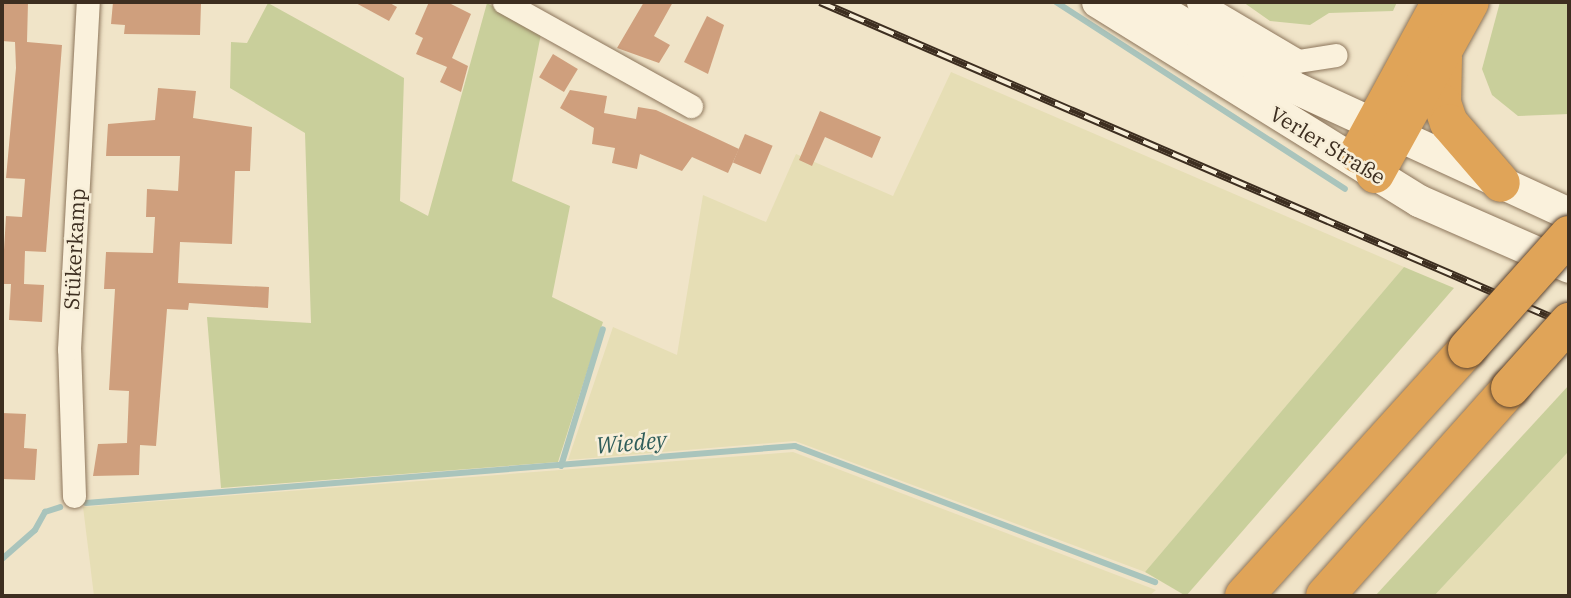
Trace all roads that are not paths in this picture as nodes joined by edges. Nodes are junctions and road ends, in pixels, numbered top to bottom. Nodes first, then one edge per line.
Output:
1 (88, 2) edge
2 (504, 2) edge
3 (1098, 2) edge
4 (1146, 2) edge
5 (1198, 2) edge
6 (1441, 2) edge
7 (1470, 2) edge
8 (1444, 51) junction
9 (1336, 55) dead end
10 (691, 106) dead end
11 (1384, 132) junction
12 (1364, 168) junction
13 (1501, 183) junction
14 (1569, 214) edge
15 (1569, 235) edge
16 (1569, 267) edge
17 (1569, 322) edge
18 (74, 496) dead end
19 (1244, 596) edge
20 (1325, 596) edge

1 - 18 street, Stükerkamp
2 - 10 street
3 - 12 main road, Verler Straße
4 - 11 main road, Verler Straße
5 - 9 street
6 - 11 highway
7 - 8 highway
8 - 11 highway
8 - 13 highway
11 - 12 highway
11 - 13 main road, Verler Straße
12 - 16 main road, Verler Straße
13 - 14 main road, Verler Straße
15 - 19 highway, bridge
17 - 20 highway, bridge

